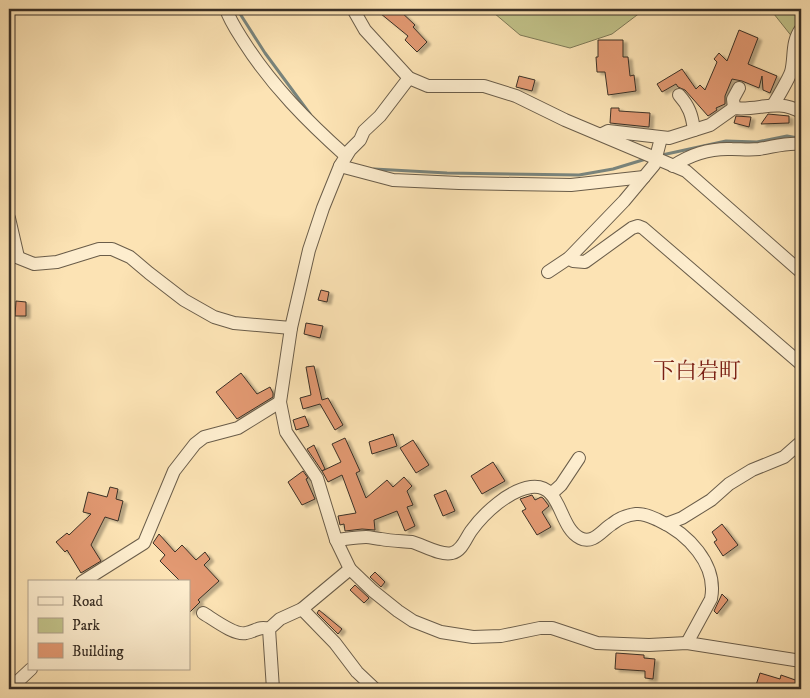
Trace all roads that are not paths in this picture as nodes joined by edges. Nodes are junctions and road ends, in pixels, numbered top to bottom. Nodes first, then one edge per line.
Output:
1 (226, 9) edge
2 (353, 9) edge
3 (801, 30) edge
4 (409, 78) junction
5 (739, 88) dead end
6 (679, 95) dead end
7 (773, 105) junction
8 (734, 108) junction
9 (801, 112) edge
10 (694, 130) junction
11 (602, 135) junction
12 (661, 138) junction
13 (801, 144) edge
14 (656, 158) junction
15 (343, 161) junction
16 (673, 166) junction
17 (644, 177) junction
18 (9, 218) edge
19 (13, 256) edge
20 (569, 258) junction
21 (548, 272) dead end
22 (801, 272) edge
23 (291, 328) junction
24 (801, 364) edge
25 (280, 402) junction
26 (801, 442) edge
27 (579, 458) dead end
28 (551, 494) junction
29 (666, 524) junction
30 (336, 540) junction
31 (350, 568) junction
32 (85, 580) edge
33 (302, 609) junction
34 (203, 613) dead end
35 (269, 629) junction
36 (687, 643) junction
37 (801, 661) edge
38 (30, 670) edge
39 (9, 686) edge
40 (273, 689) edge
41 (375, 689) edge

1 - 15 street
2 - 4 street
3 - 7 street
4 - 11 street
4 - 15 street
5 - 8 street
6 - 10 street
7 - 8 street
7 - 9 street
8 - 10 street
10 - 12 street
11 - 12 street
11 - 14 street
12 - 14 street
13 - 16 street
14 - 16 street
14 - 17 street
15 - 17 street
15 - 23 street
16 - 22 street
17 - 20 street
18 - 19 street
19 - 23 street
20 - 21 street
20 - 24 street
23 - 25 street
25 - 30 street
25 - 32 street
26 - 29 street
27 - 28 street
28 - 29 street
28 - 30 street
29 - 36 street
30 - 31 street
31 - 33 street
31 - 36 street
33 - 35 street
33 - 41 street
34 - 35 street
35 - 40 street
36 - 37 street
38 - 39 street

